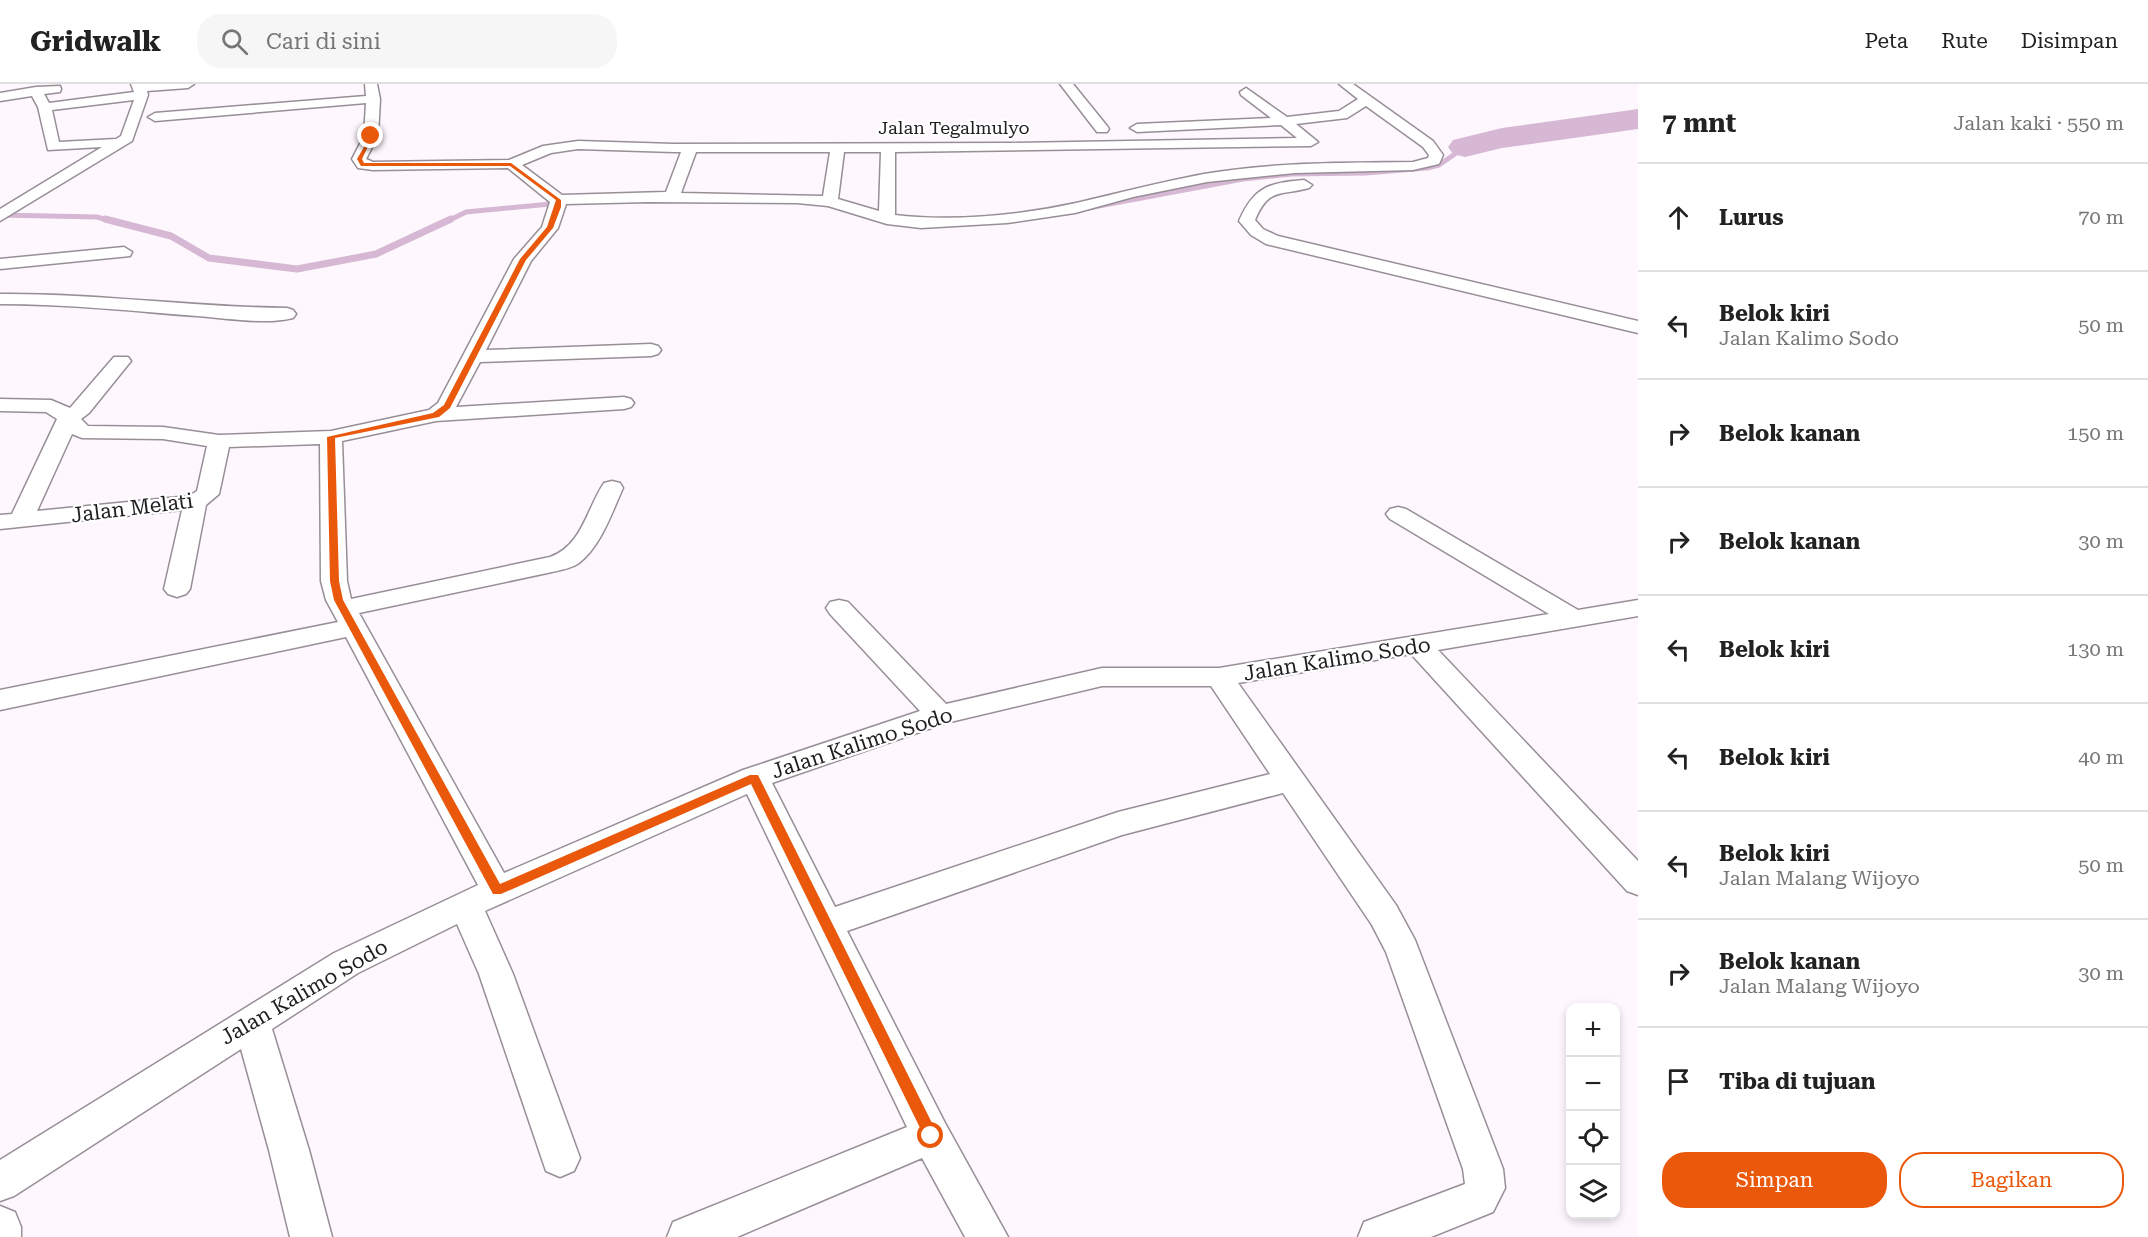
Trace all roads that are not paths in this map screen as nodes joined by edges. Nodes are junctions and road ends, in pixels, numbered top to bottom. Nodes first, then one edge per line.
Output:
1 (188, 84) edge
2 (371, 84) edge
3 (1066, 84) edge
4 (1345, 84) edge
5 (66, 87) dead end
6 (139, 89) edge
7 (36, 91) junction
8 (1246, 92) dead end
9 (0, 97) edge
10 (373, 99) junction
11 (1366, 100) junction
12 (45, 107) junction
13 (221, 111) junction
14 (154, 117) dead end
15 (1286, 121) junction
16 (219, 127) dead end
17 (1112, 129) junction
18 (116, 144) junction
19 (1081, 146) junction
20 (1140, 146) junction
21 (838, 147) junction
22 (888, 147) junction
23 (690, 148) junction
24 (1319, 149) junction
25 (1444, 161) junction
26 (511, 164) junction
27 (1344, 169) junction
28 (1187, 182) junction
29 (672, 197) junction
30 (830, 201) junction
31 (558, 203) junction
32 (10, 209) edge
33 (887, 219) junction
34 (124, 252) dead end
35 (0, 264) edge
36 (0, 300) edge
37 (287, 314) dead end
38 (1638, 327) edge
39 (651, 350) dead end
40 (472, 356) junction
41 (120, 360) dead end
42 (624, 403) dead end
43 (0, 405) edge
44 (436, 415) junction
45 (68, 418) junction
46 (331, 437) junction
47 (219, 441) junction
48 (612, 488) dead end
49 (195, 502) junction
50 (1398, 514) dead end
51 (10, 521) edge
52 (177, 589) dead end
53 (343, 604) junction
54 (839, 608) dead end
55 (1638, 608) edge
56 (1575, 619) junction
57 (1419, 646) junction
58 (1219, 677) junction
59 (0, 700) edge
60 (940, 715) junction
61 (754, 778) junction
62 (1290, 780) junction
63 (1638, 882) edge
64 (497, 890) junction
65 (466, 906) junction
66 (826, 924) junction
67 (251, 1021) junction
68 (931, 1136) junction
69 (560, 1158) dead end
70 (0, 1182) edge
71 (0, 1227) edge
72 (0, 1237) edge
73 (311, 1237) edge
74 (688, 1237) edge
75 (987, 1237) edge
76 (1379, 1237) edge

1 - 6 street
2 - 10 street
3 - 17 street
4 - 11 street
5 - 7 street
6 - 12 street
6 - 18 street
7 - 9 street
7 - 12 street
8 - 15 street
10 - 13 street
10 - 26 street
11 - 15 street
11 - 25 street
12 - 18 street
13 - 14 street
13 - 16 street
15 - 17 street
15 - 24 street
17 - 19 street
18 - 32 street
19 - 20 street, Jalan Tegalmulyo
19 - 22 street, Jalan Tegalmulyo
20 - 24 street, Jalan Tegalmulyo
20 - 28 street
21 - 22 street, Jalan Tegalmulyo
21 - 23 street, Jalan Tegalmulyo
21 - 30 street
22 - 33 street
23 - 26 street, Jalan Tegalmulyo
23 - 29 street
24 - 27 street
25 - 27 street
25 - 38 street
26 - 31 street
27 - 28 street
28 - 33 street
29 - 30 street
29 - 31 street
30 - 33 street
31 - 40 street
34 - 35 street
36 - 37 street
39 - 40 street
40 - 44 street
41 - 45 street
42 - 44 street
43 - 45 street
44 - 46 street
45 - 47 street
45 - 51 street
46 - 47 street
46 - 53 street
47 - 49 street, Jalan Melati
48 - 53 street
49 - 51 street, Jalan Melati
49 - 52 street
50 - 56 street
53 - 59 street
53 - 64 street
54 - 60 street
55 - 56 street, Jalan Kalimo Sodo
56 - 57 street, Jalan Kalimo Sodo
57 - 58 street, Jalan Kalimo Sodo
57 - 63 street
58 - 60 street, Jalan Kalimo Sodo
58 - 62 street
60 - 61 street, Jalan Kalimo Sodo
61 - 64 street, Jalan Kalimo Sodo
61 - 66 street
62 - 66 street
62 - 76 street
64 - 65 street, Jalan Kalimo Sodo
65 - 67 street, Jalan Kalimo Sodo
65 - 69 street
66 - 68 street
67 - 70 street, Jalan Kalimo Sodo
67 - 73 street
68 - 74 street
68 - 75 street
71 - 72 street

